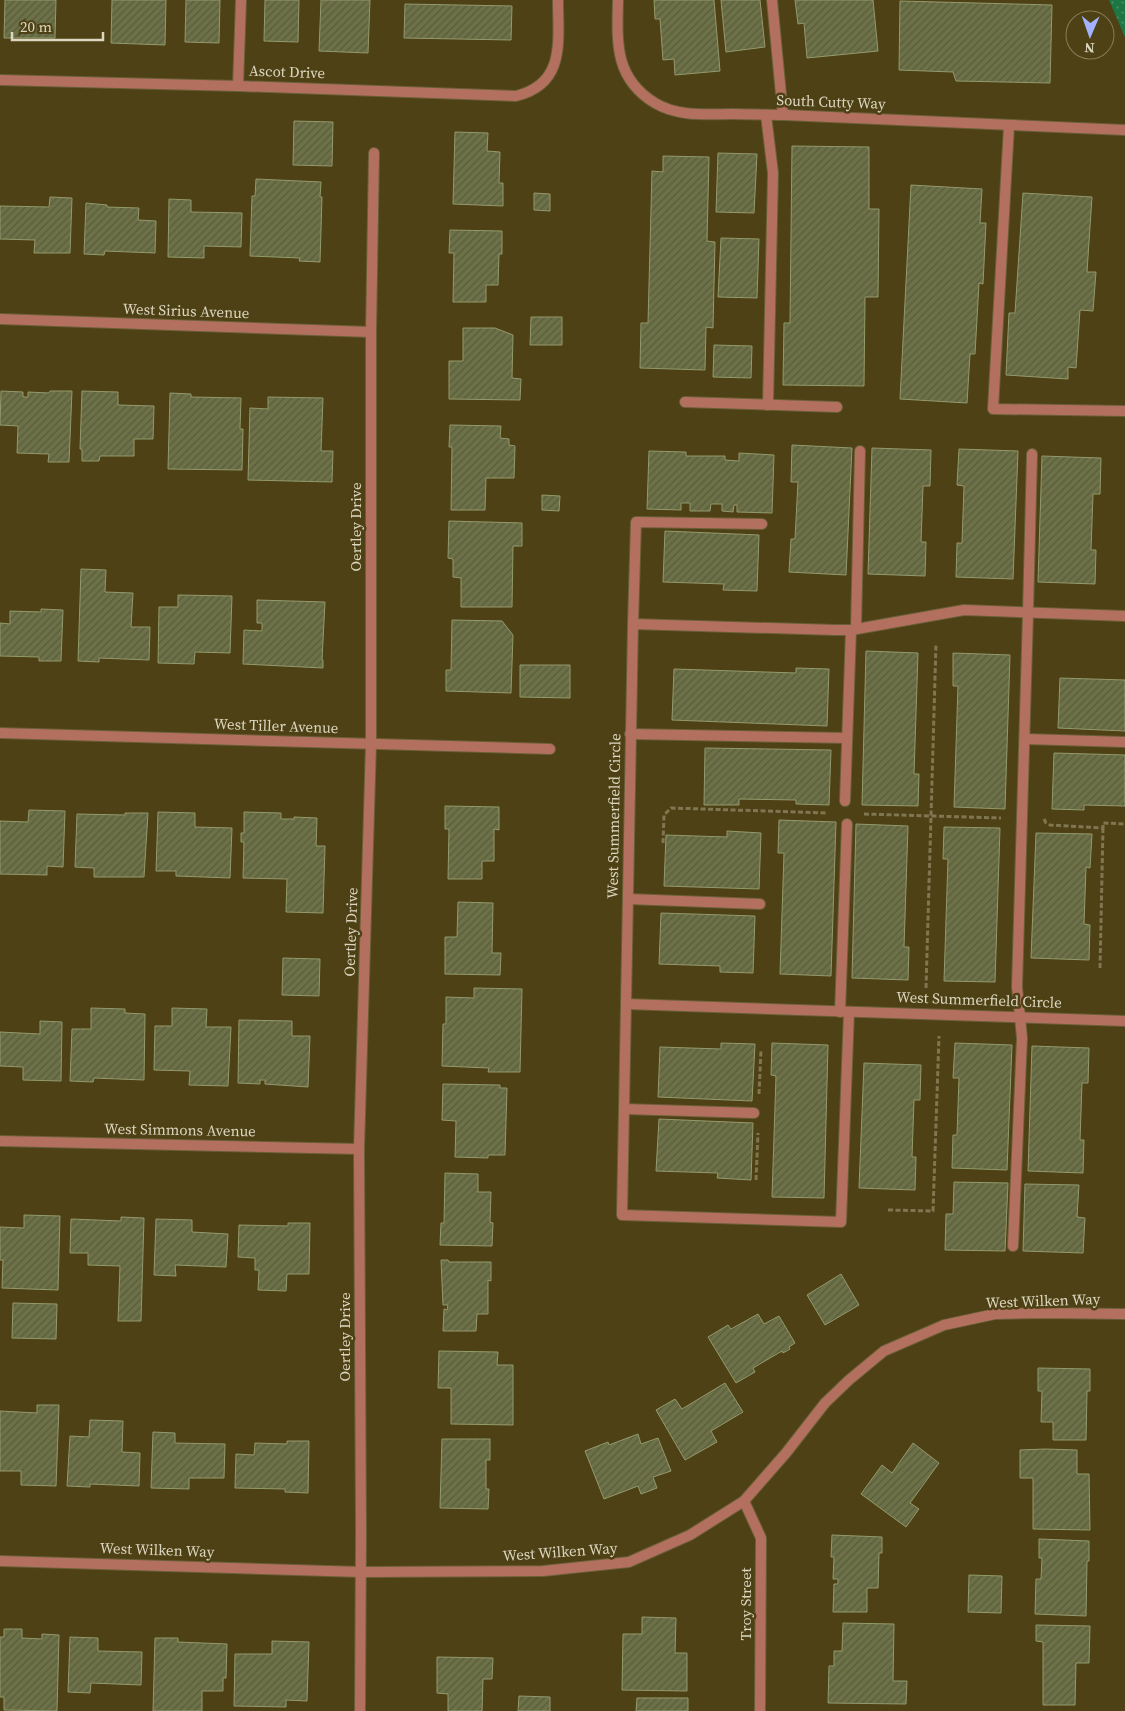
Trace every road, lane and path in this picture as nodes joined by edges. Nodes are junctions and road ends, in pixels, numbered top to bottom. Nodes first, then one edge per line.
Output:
1 (241, 0) edge
2 (558, 0) edge
3 (618, 0) edge
4 (772, 0) edge
5 (0, 80) edge
6 (238, 86) junction
7 (766, 115) junction
8 (783, 115) junction
9 (1009, 126) junction
10 (1125, 130) edge
11 (374, 153) dead end
12 (0, 319) edge
13 (371, 332) junction
14 (685, 402) dead end
15 (768, 405) junction
16 (837, 407) dead end
17 (1125, 411) edge
18 (860, 450) dead end
19 (1032, 454) dead end
20 (762, 524) dead end
21 (1028, 613) junction
22 (1125, 616) edge
23 (633, 624) junction
24 (854, 630) junction
25 (936, 644) dead end
26 (0, 733) edge
27 (630, 734) junction
28 (848, 738) junction
29 (1025, 739) junction
30 (1125, 742) edge
31 (372, 744) junction
32 (550, 749) dead end
33 (845, 801) dead end
34 (835, 813) dead end
35 (864, 814) dead end
36 (931, 816) junction
37 (1001, 818) dead end
38 (1044, 819) dead end
39 (847, 824) dead end
40 (1125, 824) edge
41 (1103, 828) junction
42 (663, 843) dead end
43 (628, 899) junction
44 (760, 904) dead end
45 (1100, 968) dead end
46 (926, 988) dead end
47 (626, 1004) junction
48 (844, 1012) junction
49 (1020, 1017) junction
50 (1125, 1021) edge
51 (939, 1035) dead end
52 (624, 1110) junction
53 (754, 1114) dead end
54 (0, 1141) edge
55 (359, 1149) junction
56 (888, 1210) dead end
57 (1013, 1246) dead end
58 (1125, 1314) edge
59 (744, 1501) junction
60 (0, 1561) edge
61 (361, 1572) junction
62 (360, 1711) edge
63 (760, 1711) edge

1 - 6 street
2 - 6 street, Ascot Drive
3 - 7 street, South Cutty Way
4 - 8 street
5 - 6 street, Ascot Drive
7 - 8 street, South Cutty Way
7 - 15 street
8 - 9 street, South Cutty Way
9 - 10 street, South Cutty Way
9 - 17 street
11 - 13 street, Oertley Drive
12 - 13 street, West Sirius Avenue
13 - 31 street, Oertley Drive
14 - 15 street
15 - 16 street
18 - 24 street
19 - 21 street
20 - 23 street, West Summerfield Circle
21 - 22 street
21 - 24 street
21 - 29 street
23 - 24 street
23 - 27 street, West Summerfield Circle
24 - 28 street
25 - 36 path
26 - 31 street, West Tiller Avenue
27 - 28 street
27 - 43 street, West Summerfield Circle
28 - 33 street
29 - 30 street
29 - 49 street
31 - 32 street, West Tiller Avenue
31 - 55 street, Oertley Drive
34 - 42 path
35 - 36 path
36 - 37 path
36 - 46 path
38 - 41 path
39 - 48 street
40 - 41 path
41 - 45 path
43 - 44 street
43 - 47 street, West Summerfield Circle
47 - 48 street, West Summerfield Circle
47 - 52 street
48 - 49 street, West Summerfield Circle
48 - 52 street
49 - 50 street, West Summerfield Circle
49 - 57 street
51 - 56 path
52 - 53 street
54 - 55 street, West Simmons Avenue
55 - 61 street, Oertley Drive
58 - 59 street, West Wilken Way
59 - 61 street, West Wilken Way
59 - 63 street, Troy Street
60 - 61 street, West Wilken Way
61 - 62 street, Oertley Drive

